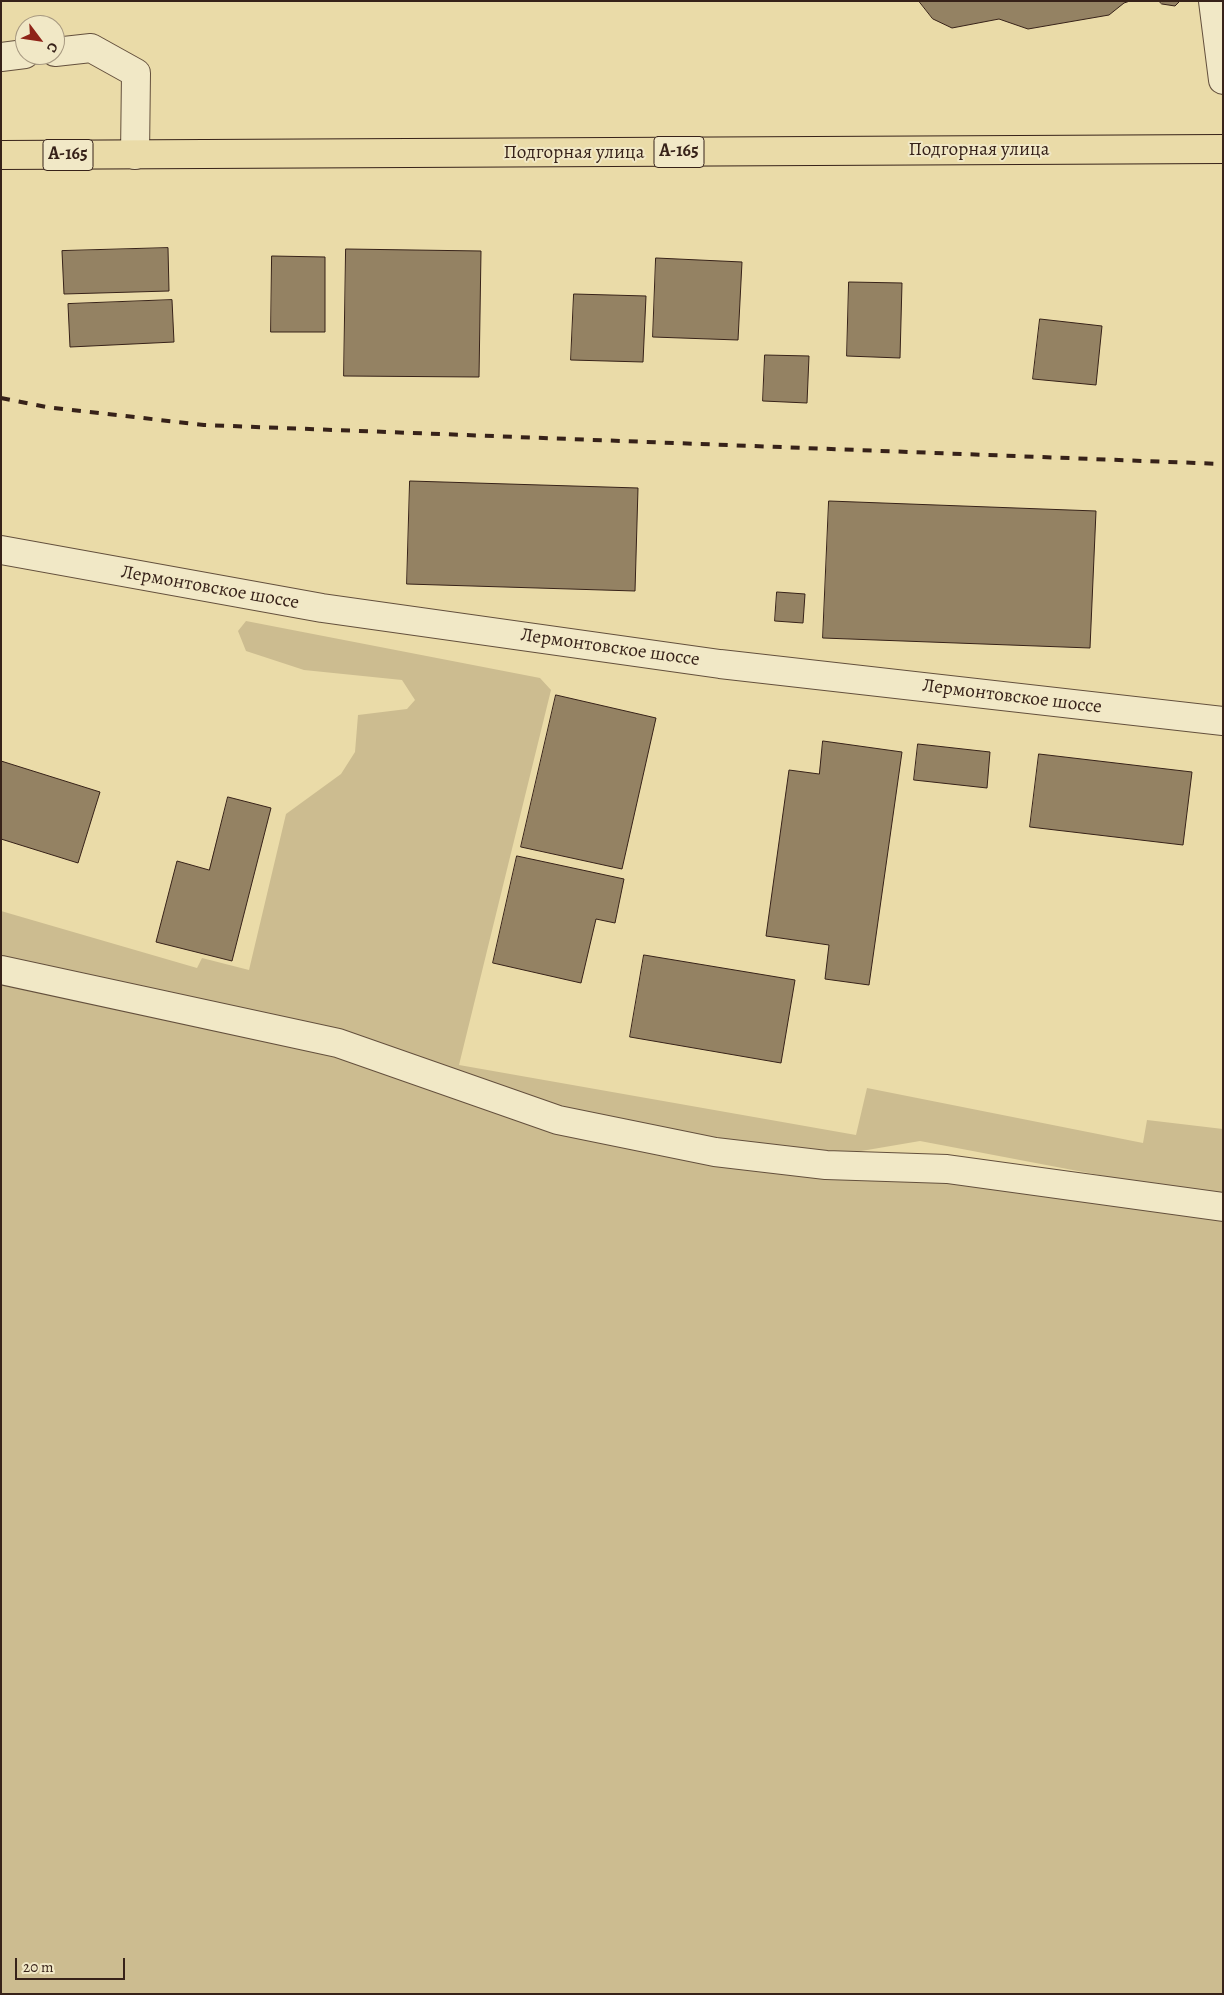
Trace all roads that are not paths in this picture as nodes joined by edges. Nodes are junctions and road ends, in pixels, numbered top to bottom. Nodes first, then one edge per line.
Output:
1 (1213, 1) edge
2 (65, 51) edge
3 (15, 55) edge
4 (1, 57) edge
5 (1223, 80) edge
6 (1223, 149) edge
7 (1, 155) edge
8 (135, 155) junction
9 (1, 550) edge
10 (1223, 721) edge
11 (1, 970) edge
12 (1223, 1206) edge

1 - 5 street
2 - 8 street
3 - 4 street
6 - 8 main road, Подгорная улица / А-165
7 - 8 main road, А-165
9 - 10 street, Лермонтовское шоссе
11 - 12 street

